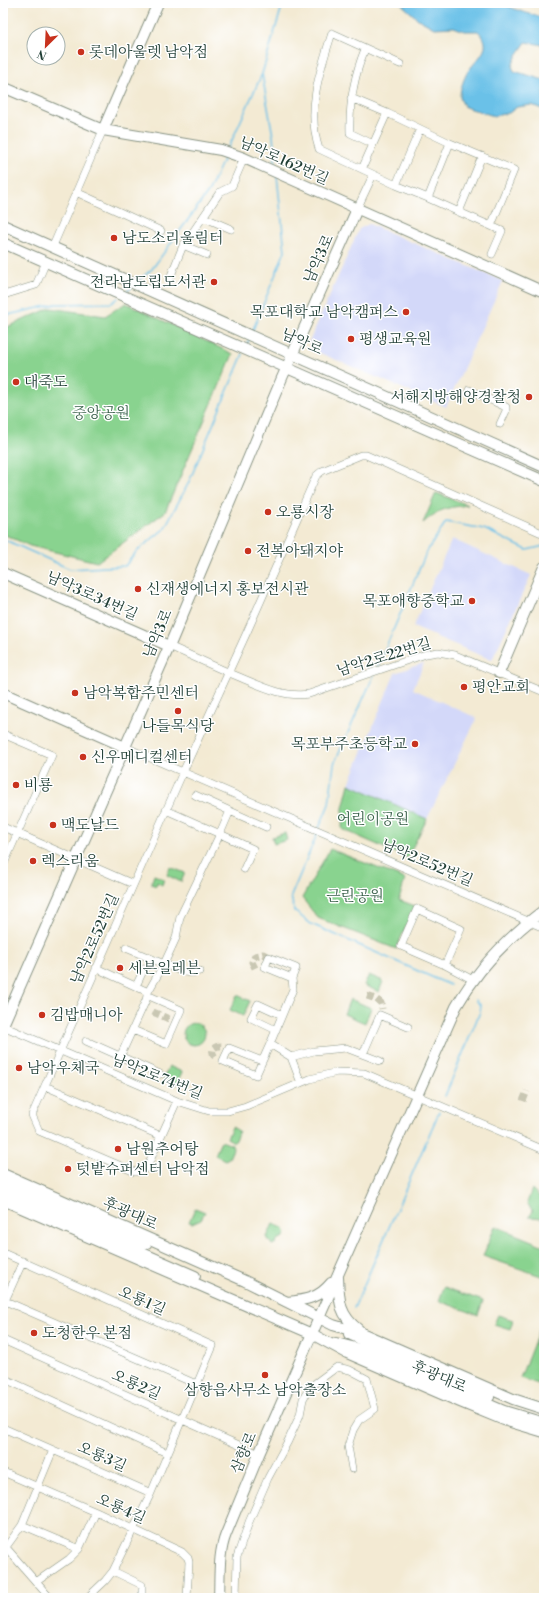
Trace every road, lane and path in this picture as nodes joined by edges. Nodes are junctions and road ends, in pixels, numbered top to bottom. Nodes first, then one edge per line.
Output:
1 (158, 3) edge
2 (366, 49) junction
3 (400, 64) dead end
4 (3, 87) edge
5 (351, 98) junction
6 (387, 113) junction
7 (103, 130) junction
8 (420, 130) junction
9 (450, 143) junction
10 (373, 144) junction
11 (482, 156) junction
12 (242, 157) junction
13 (362, 169) junction
14 (373, 175) junction
15 (396, 185) junction
16 (76, 192) junction
17 (428, 198) junction
18 (357, 209) junction
19 (459, 212) junction
20 (203, 217) junction
21 (3, 225) edge
22 (490, 226) junction
23 (231, 229) dead end
24 (161, 231) dead end
25 (3, 243) edge
26 (183, 245) junction
27 (53, 246) junction
28 (492, 254) dead end
29 (207, 255) dead end
30 (46, 262) junction
31 (170, 278) dead end
32 (544, 292) edge
33 (3, 293) edge
34 (293, 355) junction
35 (288, 368) junction
36 (469, 390) dead end
37 (500, 424) dead end
38 (544, 467) edge
39 (544, 481) edge
40 (544, 534) edge
41 (544, 568) edge
42 (3, 573) edge
43 (169, 646) junction
44 (229, 672) junction
45 (499, 673) junction
46 (544, 692) edge
47 (3, 693) edge
48 (3, 734) edge
49 (125, 747) junction
50 (183, 772) junction
51 (195, 795) dead end
52 (166, 810) junction
53 (230, 811) junction
54 (266, 826) dead end
55 (3, 827) edge
56 (17, 833) junction
57 (220, 834) junction
58 (76, 859) junction
59 (3, 866) edge
60 (244, 869) dead end
61 (133, 884) junction
62 (544, 910) edge
63 (529, 921) junction
64 (544, 928) edge
65 (126, 948) dead end
66 (164, 964) junction
67 (445, 966) junction
68 (96, 968) junction
69 (144, 969) dead end
70 (200, 972) dead end
71 (292, 978) dead end
72 (473, 980) junction
73 (136, 986) junction
74 (148, 993) junction
75 (282, 1016) junction
76 (3, 1025) edge
77 (408, 1027) dead end
78 (133, 1030) junction
79 (276, 1030) junction
80 (86, 1041) dead end
81 (270, 1044) junction
82 (60, 1050) junction
83 (363, 1054) junction
84 (120, 1057) junction
85 (291, 1057) junction
86 (380, 1061) dead end
87 (262, 1062) junction
88 (160, 1074) dead end
89 (301, 1083) junction
90 (45, 1086) junction
91 (418, 1096) junction
92 (177, 1101) junction
93 (161, 1136) junction
94 (544, 1150) edge
95 (3, 1174) edge
96 (3, 1184) edge
97 (3, 1192) edge
98 (3, 1200) edge
99 (3, 1253) edge
100 (23, 1262) junction
101 (338, 1276) junction
102 (245, 1281) junction
103 (4, 1302) edge
104 (238, 1302) junction
105 (287, 1302) junction
106 (333, 1325) junction
107 (316, 1326) junction
108 (364, 1334) junction
109 (3, 1340) edge
110 (326, 1341) junction
111 (3, 1378) edge
112 (196, 1384) junction
113 (544, 1409) edge
114 (544, 1416) edge
115 (181, 1419) junction
116 (544, 1424) edge
117 (3, 1428) edge
118 (544, 1432) edge
119 (53, 1450) junction
120 (167, 1453) junction
121 (259, 1454) junction
122 (352, 1469) dead end
123 (3, 1472) edge
124 (38, 1487) junction
125 (151, 1493) junction
126 (96, 1512) junction
127 (22, 1525) junction
128 (133, 1529) junction
129 (4, 1545) edge
130 (79, 1549) junction
131 (113, 1571) junction
132 (36, 1582) junction
133 (50, 1598) edge
134 (87, 1598) edge
135 (142, 1598) edge
136 (187, 1598) edge
137 (219, 1598) edge
138 (236, 1598) edge

1 - 7 street
2 - 3 street
2 - 5 street
2 - 13 street
4 - 7 street, 남악로162번길
5 - 6 street
5 - 10 street
6 - 8 street
6 - 10 street
7 - 12 street, 남악로162번길
7 - 16 street
8 - 9 street
8 - 15 street
9 - 11 street
9 - 17 street
10 - 13 street
11 - 19 street
11 - 22 street
12 - 18 street, 남악로162번길
12 - 20 street
13 - 14 street
14 - 15 street
14 - 18 street
15 - 17 street
16 - 24 street
16 - 27 street
17 - 19 street
18 - 32 street, 남악로162번길
18 - 34 street, 남악3로
19 - 22 street
20 - 23 street
20 - 26 street
21 - 27 street, 남악로
22 - 28 street
25 - 30 street, 남악로
26 - 29 street
26 - 31 street
27 - 34 street, 남악로
30 - 33 street
30 - 35 street, 남악로
34 - 35 street, 남악3로
34 - 38 street, 남악로
35 - 39 street, 남악로
35 - 43 street, 남악3로
36 - 37 street
40 - 44 street
41 - 45 street
42 - 43 street, 남악3로34번길
43 - 44 street, 남악2로22번길
43 - 49 street, 남악3로
44 - 45 street, 남악2로22번길
44 - 50 street
45 - 46 street, 남악2로22번길
47 - 49 street
48 - 56 street
49 - 50 street, 남악2로52번길
49 - 58 street, 남악3로
50 - 52 street, 남악2로52번길
50 - 63 street, 남악2로52번길
51 - 53 street
52 - 57 street
52 - 61 street, 남악2로52번길
53 - 54 street
53 - 57 street
55 - 56 street
56 - 58 street
56 - 59 street
57 - 60 street
57 - 66 street
58 - 61 street
58 - 76 street, 남악3로
61 - 68 street, 남악2로52번길
62 - 63 street, 삼향로
63 - 64 street, 남악2로52번길
63 - 72 street, 삼향로
65 - 66 street
66 - 70 street
66 - 74 street
67 - 67 street
67 - 72 street
68 - 73 street
68 - 82 street, 남악2로52번길
69 - 73 street
71 - 75 street
72 - 91 street, 삼향로
73 - 74 street
74 - 78 street
74 - 78 street
75 - 79 street
75 - 79 street
76 - 82 street, 남악2로74번길
77 - 83 street
78 - 84 street
79 - 81 street
80 - 84 street
81 - 85 street
81 - 87 street
82 - 90 street, 남악2로52번길
82 - 92 street, 남악2로74번길
83 - 85 street
83 - 86 street
84 - 88 street
85 - 89 street
87 - 87 street
89 - 91 street, 남악2로74번길
89 - 92 street, 남악2로74번길
90 - 93 street
90 - 93 street, 남악2로52번길
91 - 94 street, 남악2로74번길
91 - 101 street, 삼향로
92 - 93 street, 남악2로52번길
95 - 102 street, 후광대로
96 - 102 street, 후광대로
97 - 104 street, 후광대로
98 - 104 street, 후광대로
99 - 100 street, 오룡1길
100 - 103 street
100 - 112 street, 오룡1길
101 - 105 street
101 - 107 street, 삼향로
101 - 108 street
102 - 105 street, 후광대로
103 - 112 street
104 - 107 street, 후광대로
105 - 107 street, 후광대로
106 - 107 street, 후광대로
106 - 108 street, 후광대로
106 - 114 street, 후광대로
107 - 110 street, 후광대로
107 - 121 street, 삼향로
108 - 113 street, 후광대로
109 - 115 street, 오룡2길
110 - 116 street, 후광대로
110 - 118 street, 후광대로
111 - 120 street, 오룡3길
112 - 115 street, 오룡1길
115 - 120 street
115 - 121 street, 오룡2길
117 - 119 street, 오룡3길
119 - 124 street
119 - 125 street, 오룡3길
120 - 125 street
121 - 137 street, 삼향로
122 - 138 street
123 - 124 street, 오룡4길
124 - 126 street, 오룡4길
124 - 127 street
125 - 128 street
126 - 128 street, 오룡4길
126 - 130 street
127 - 129 street
127 - 130 street
128 - 131 street
128 - 136 street, 오룡4길
129 - 132 street
130 - 132 street
131 - 134 street
131 - 135 street
132 - 133 street

